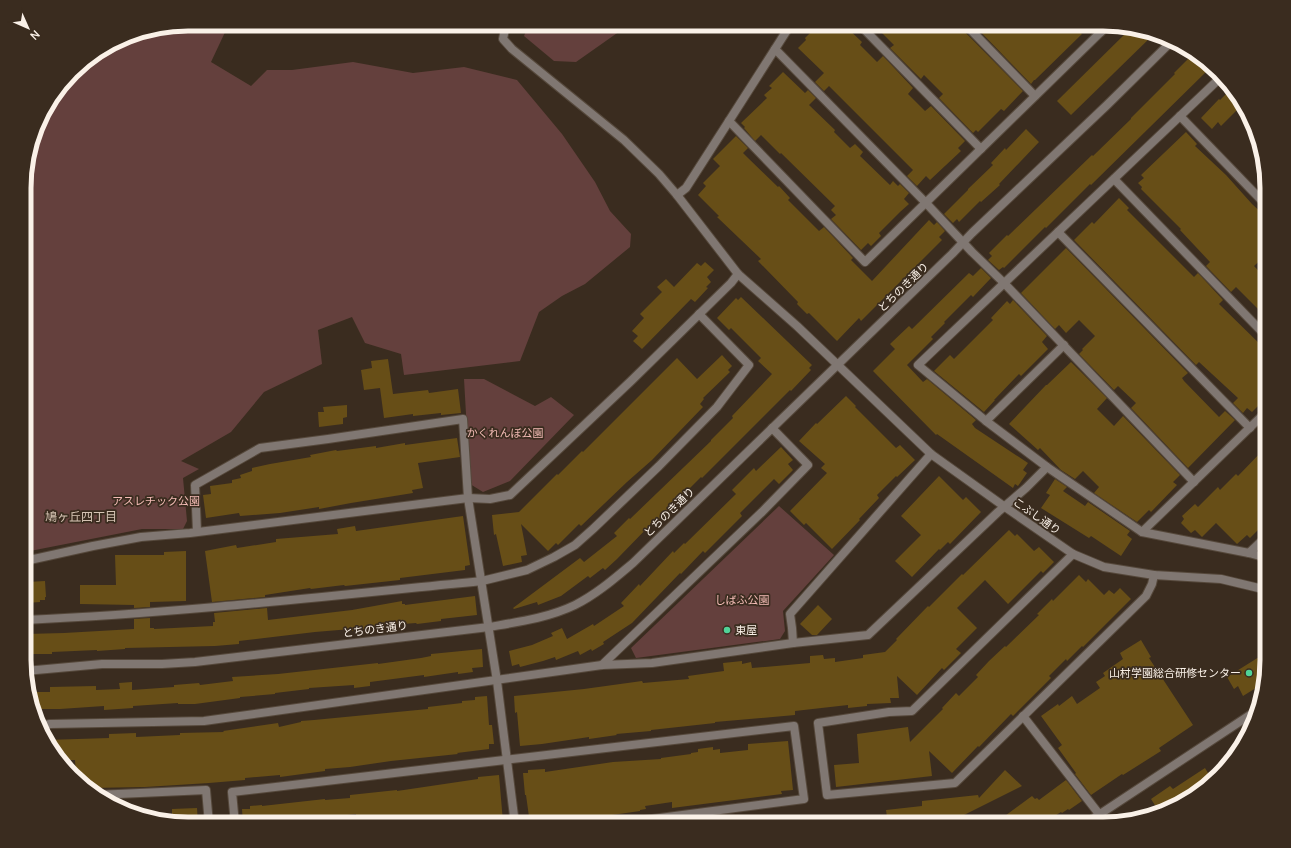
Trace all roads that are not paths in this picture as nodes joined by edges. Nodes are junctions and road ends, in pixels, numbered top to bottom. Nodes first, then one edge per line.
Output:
1 (505, 31) edge
2 (787, 31) edge
3 (866, 31) edge
4 (972, 31) edge
5 (1101, 32) edge
6 (1168, 45) edge
7 (776, 49) junction
8 (1217, 81) edge
9 (1035, 96) junction
10 (1180, 116) junction
11 (730, 121) junction
12 (981, 149) junction
13 (1114, 179) junction
14 (677, 195) junction
15 (1260, 199) edge
16 (926, 203) junction
17 (1058, 232) junction
18 (963, 243) junction
19 (738, 274) junction
20 (1004, 283) junction
21 (698, 314) junction
22 (1260, 330) edge
23 (1064, 345) junction
24 (838, 366) junction
25 (1260, 418) edge
26 (986, 421) junction
27 (772, 428) junction
28 (1250, 428) junction
29 (931, 454) junction
30 (1047, 467) junction
31 (1194, 482) junction
32 (468, 498) junction
33 (1005, 507) junction
34 (197, 531) junction
35 (1142, 532) junction
36 (1260, 543) edge
37 (1249, 553) junction
38 (1073, 554) junction
39 (1260, 556) edge
40 (31, 560) edge
41 (1154, 575) junction
42 (482, 581) junction
43 (1260, 588) edge
44 (31, 620) edge
45 (489, 627) junction
46 (793, 643) junction
47 (602, 665) junction
48 (31, 670) edge
49 (497, 681) junction
50 (1250, 715) edge
51 (1023, 716) junction
52 (45, 725) edge
53 (507, 759) junction
54 (107, 794) edge
55 (1099, 814) junction
56 (208, 817) edge
57 (234, 817) edge
58 (514, 817) edge
59 (667, 817) edge
60 (1095, 817) edge

1 - 14 street, こぶし通り
2 - 7 street
3 - 12 street
4 - 9 street
5 - 9 street
6 - 18 street, とちのき通り
7 - 11 street
7 - 16 street
8 - 10 street
9 - 12 street
10 - 13 street
10 - 15 street
11 - 14 street
11 - 16 street
12 - 16 street
13 - 17 street
13 - 22 street
14 - 19 street, こぶし通り
16 - 18 street
17 - 20 street
17 - 28 street
18 - 20 street
18 - 24 street, とちのき通り
19 - 21 street
19 - 24 street, こぶし通り
20 - 23 street
20 - 26 street
21 - 32 street
21 - 42 street
23 - 26 street
23 - 31 street
24 - 27 street, とちのき通り
24 - 29 street, こぶし通り
25 - 28 street
26 - 30 street
27 - 45 street, とちのき通り
27 - 47 street
28 - 31 street
29 - 33 street, こぶし通り
29 - 46 street
30 - 33 street
30 - 35 street
31 - 35 street
32 - 34 street
32 - 34 street
32 - 42 street
33 - 38 street, こぶし通り
33 - 46 street
34 - 40 street
35 - 37 street
36 - 37 street
37 - 39 street
38 - 41 street, こぶし通り
38 - 51 street
41 - 43 street, こぶし通り
41 - 51 street
42 - 44 street
42 - 45 street
45 - 48 street, とちのき通り
45 - 49 street
46 - 47 street
47 - 49 street
49 - 52 street
49 - 53 street
50 - 55 street
51 - 55 street
53 - 57 street
53 - 58 street
53 - 59 street
54 - 56 street
55 - 60 street

